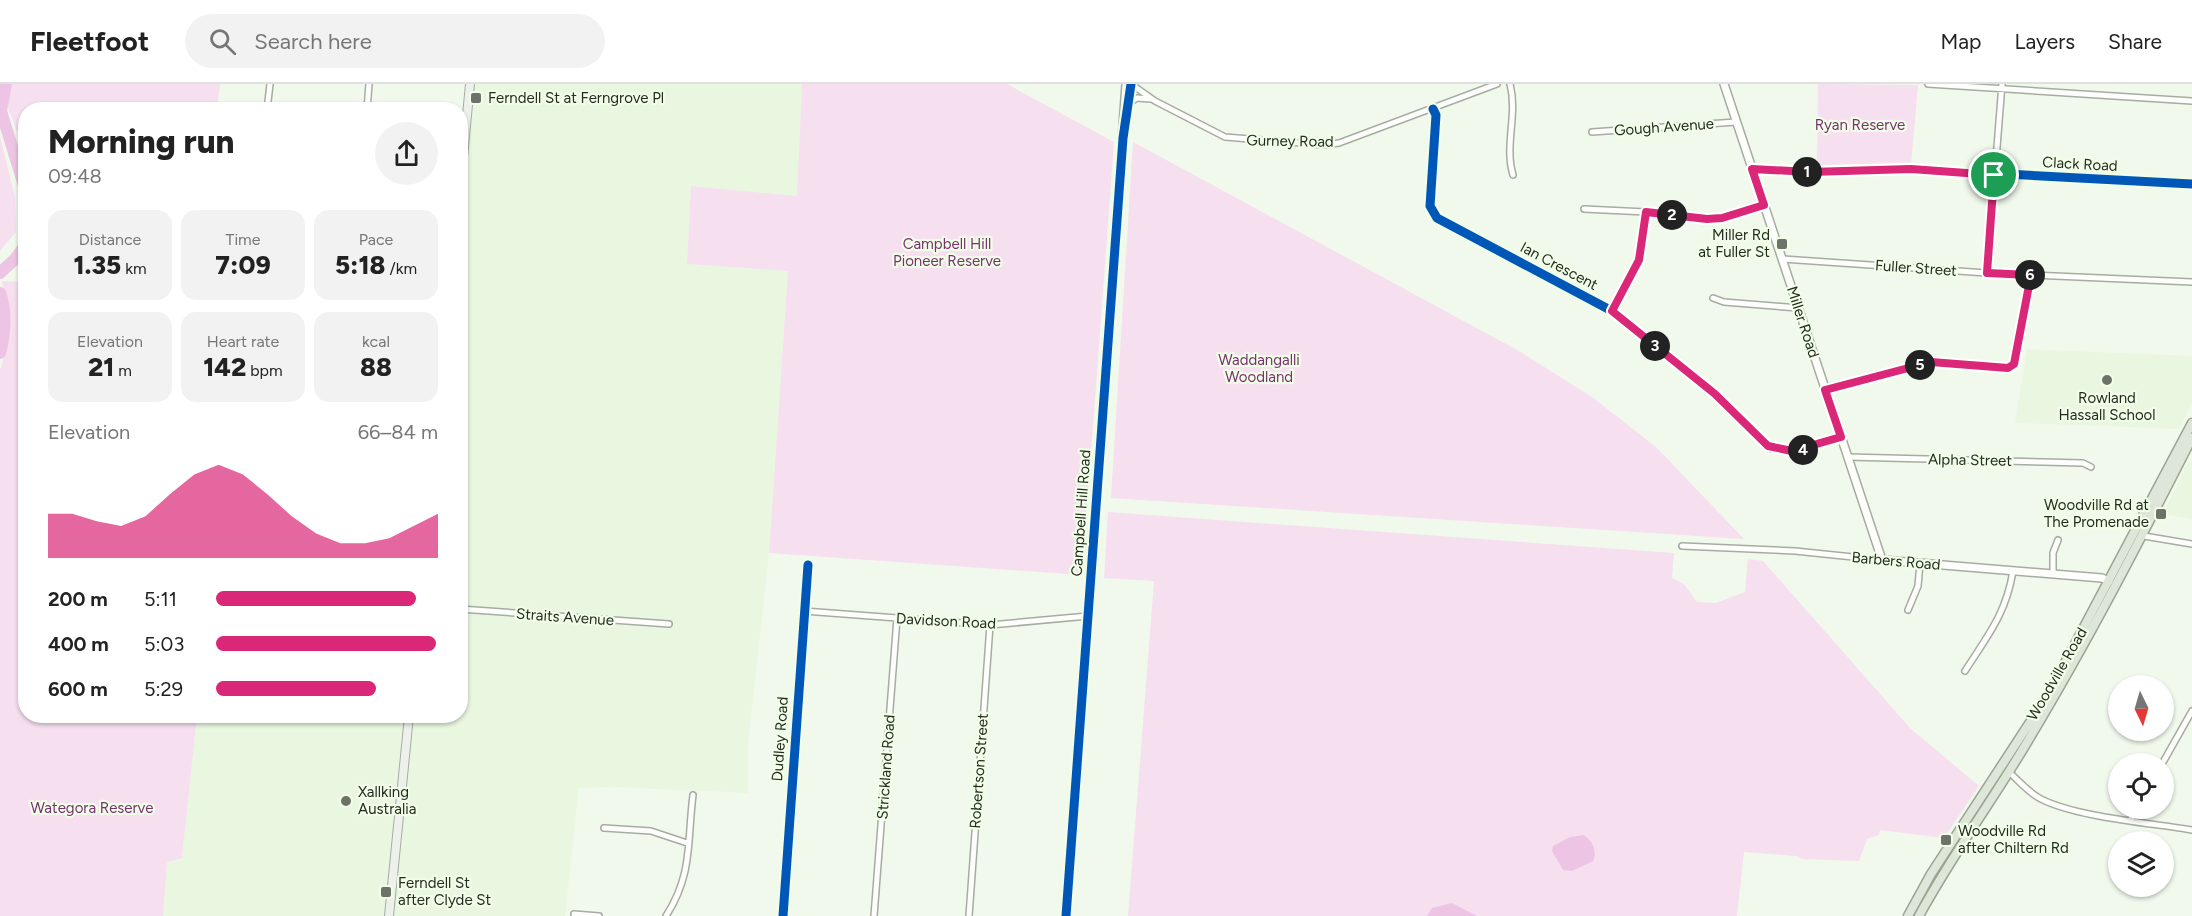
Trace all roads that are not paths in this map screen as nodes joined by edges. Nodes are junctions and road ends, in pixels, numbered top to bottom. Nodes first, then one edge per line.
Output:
1 (270, 84) edge
2 (369, 84) edge
3 (470, 84) edge
4 (1126, 84) edge
5 (1131, 84) edge
6 (1497, 84) edge
7 (1510, 84) edge
8 (1724, 84) edge
9 (1928, 84) edge
10 (2002, 87) edge
11 (1155, 101) junction
12 (2192, 101) edge
13 (268, 102) edge
14 (368, 102) edge
15 (468, 105) edge
16 (1127, 108) junction
17 (1433, 109) junction
18 (1736, 122) junction
19 (1592, 132) dead end
20 (1752, 169) junction
21 (1513, 175) dead end
22 (1994, 175) junction
23 (2192, 184) edge
24 (1764, 205) junction
25 (1584, 209) dead end
26 (1646, 212) junction
27 (1783, 259) junction
28 (1987, 273) junction
29 (2031, 275) junction
30 (2192, 282) edge
31 (1713, 298) dead end
32 (1798, 308) junction
33 (1612, 311) junction
34 (1825, 390) junction
35 (2192, 423) edge
36 (1841, 437) junction
37 (2192, 438) edge
38 (2186, 448) edge
39 (1848, 457) junction
40 (2091, 467) dead end
41 (2144, 536) junction
42 (2058, 540) dead end
43 (2192, 544) edge
44 (1682, 546) dead end
45 (1882, 560) junction
46 (1920, 563) junction
47 (808, 565) dead end
48 (2013, 571) junction
49 (2053, 574) junction
50 (2109, 581) junction
51 (468, 610) edge
52 (1908, 610) dead end
53 (804, 611) junction
54 (1088, 616) junction
55 (897, 618) junction
56 (669, 624) dead end
57 (990, 625) junction
58 (1965, 671) dead end
59 (2192, 711) edge
60 (408, 723) edge
61 (2168, 753) edge
62 (2009, 772) junction
63 (693, 795) dead end
64 (2108, 814) edge
65 (2131, 819) edge
66 (604, 828) dead end
67 (2192, 830) edge
68 (687, 843) junction
69 (574, 914) dead end
70 (389, 916) edge
71 (599, 916) edge
72 (666, 916) edge
73 (783, 916) edge
74 (874, 916) edge
75 (969, 916) edge
76 (1066, 916) edge
77 (1908, 916) edge
78 (1919, 916) edge

1 - 13 street
2 - 14 street
3 - 15 main road
4 - 16 street, Campbell Hill Road
5 - 11 street, Gurney Road
5 - 16 street, Campbell Hill Road
6 - 17 street, Gurney Road
7 - 21 street
8 - 18 street, Miller Road
9 - 10 street
10 - 12 street
10 - 22 street
11 - 16 street
11 - 17 street, Gurney Road
16 - 54 street, Campbell Hill Road
17 - 33 street, Ian Crescent
18 - 19 street, Gough Avenue
18 - 20 street, Miller Road
20 - 22 street, Clack Road
20 - 24 street, Miller Road
22 - 23 street, Clack Road
22 - 28 street
24 - 26 street
24 - 27 street, Miller Road
25 - 26 street
26 - 33 street
27 - 28 street, Fuller Street
27 - 32 street, Miller Road
28 - 29 street, Fuller Street
29 - 30 street, Fuller Street
29 - 34 street
31 - 32 street
32 - 34 street, Miller Road
33 - 36 street, Ian Crescent
34 - 36 street, Miller Road
35 - 38 main road, Woodville Road
36 - 39 street, Miller Road
37 - 38 main road, Woodville Road
38 - 41 main road, Woodville Road
38 - 50 main road, Woodville Road
39 - 40 street, Alpha Street
39 - 45 street, Miller Road
41 - 43 street
41 - 62 main road, Woodville Road
42 - 49 street
44 - 45 street, Barbers Road
45 - 46 street, Barbers Road
46 - 48 street, Barbers Road
46 - 52 street
47 - 53 street, Dudley Road
48 - 49 street, Barbers Road
48 - 58 street
49 - 50 street, Barbers Road
50 - 77 main road, Woodville Road
51 - 56 street, Straits Avenue
53 - 55 street, Davidson Road
53 - 73 street, Dudley Road
54 - 57 street, Davidson Road
54 - 76 street, Campbell Hill Road
55 - 57 street, Davidson Road
55 - 74 street, Strickland Road
57 - 75 street, Robertson Street
59 - 61 street
60 - 70 main road
62 - 64 street
62 - 78 main road, Woodville Road
63 - 68 street
65 - 67 street
66 - 68 street
68 - 72 street
69 - 71 street

